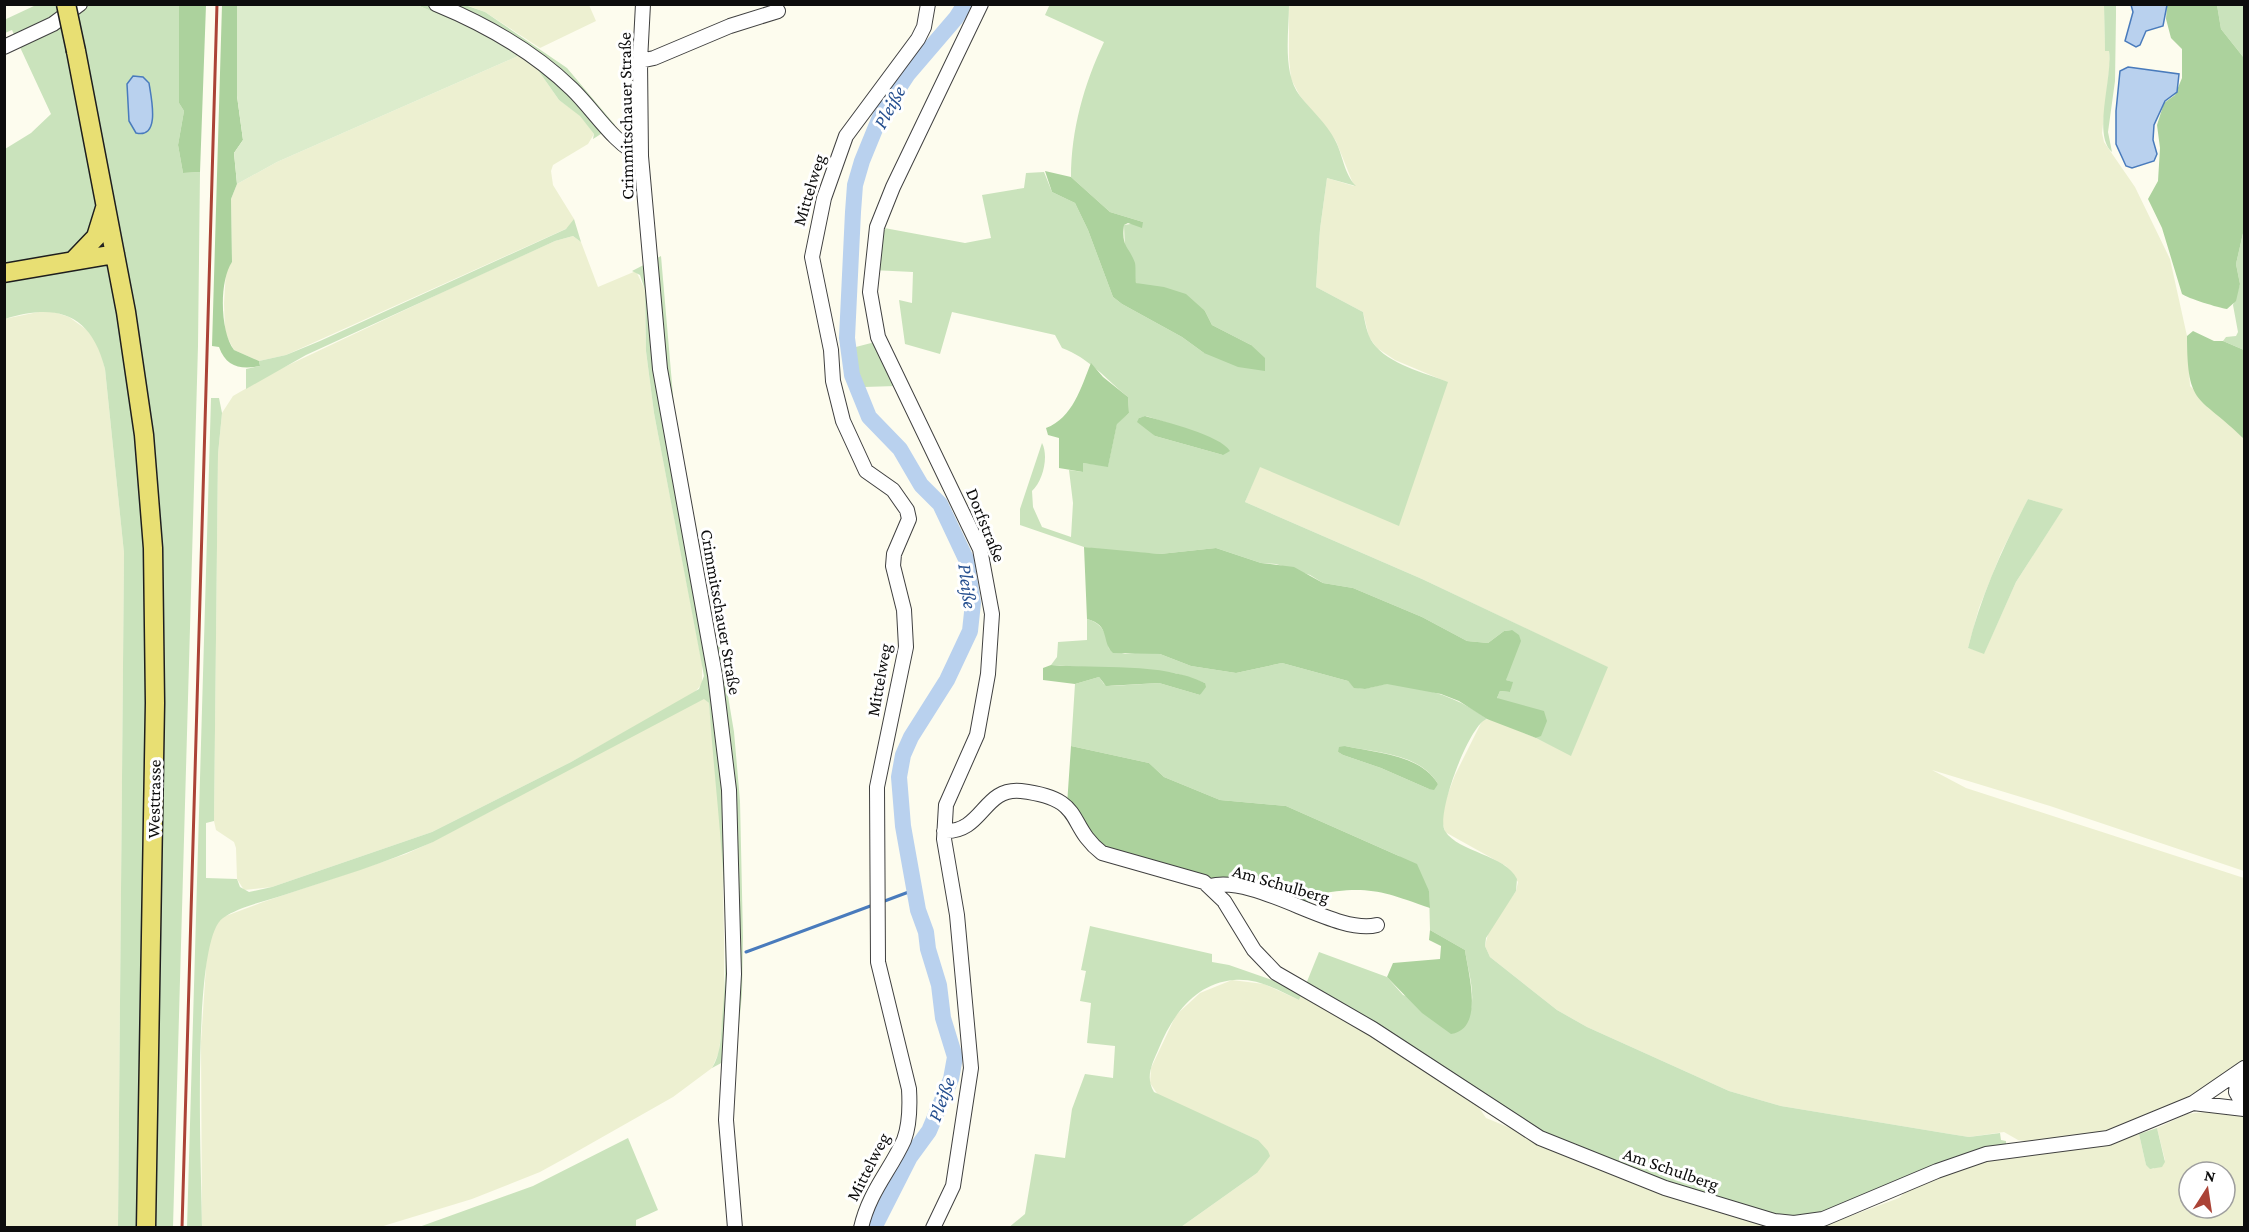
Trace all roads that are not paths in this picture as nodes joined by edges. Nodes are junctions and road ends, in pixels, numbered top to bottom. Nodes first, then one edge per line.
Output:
1 (66, 4) edge
2 (80, 4) edge
3 (436, 4) edge
4 (643, 4) edge
5 (928, 4) edge
6 (981, 4) edge
7 (778, 11) dead end
8 (4, 46) edge
9 (640, 61) junction
10 (641, 156) junction
11 (106, 207) junction
12 (115, 254) junction
13 (74, 260) junction
14 (4, 273) edge
15 (944, 831) junction
16 (1210, 886) junction
17 (1377, 925) dead end
18 (2241, 1070) edge
19 (2193, 1103) junction
20 (2244, 1107) edge
21 (146, 1227) edge
22 (735, 1227) edge
23 (861, 1227) edge
24 (933, 1227) edge

1 - 11 main road, Westtrasse, bridge
2 - 8 street
3 - 10 street
4 - 9 street, Crimmitschauer Straße
5 - 23 street, Mittelweg
6 - 15 street, Dorfstraße
7 - 9 street
9 - 10 street, Crimmitschauer Straße
10 - 22 street, Crimmitschauer Straße
11 - 12 main road, Westtrasse
11 - 13 main road
12 - 13 main road
12 - 21 main road, Westtrasse
13 - 14 main road
15 - 16 street, Am Schulberg
15 - 24 street, Dorfstraße
16 - 17 street, Am Schulberg
16 - 19 street, Am Schulberg
18 - 19 street, Am Schulberg
18 - 20 street
19 - 20 street

